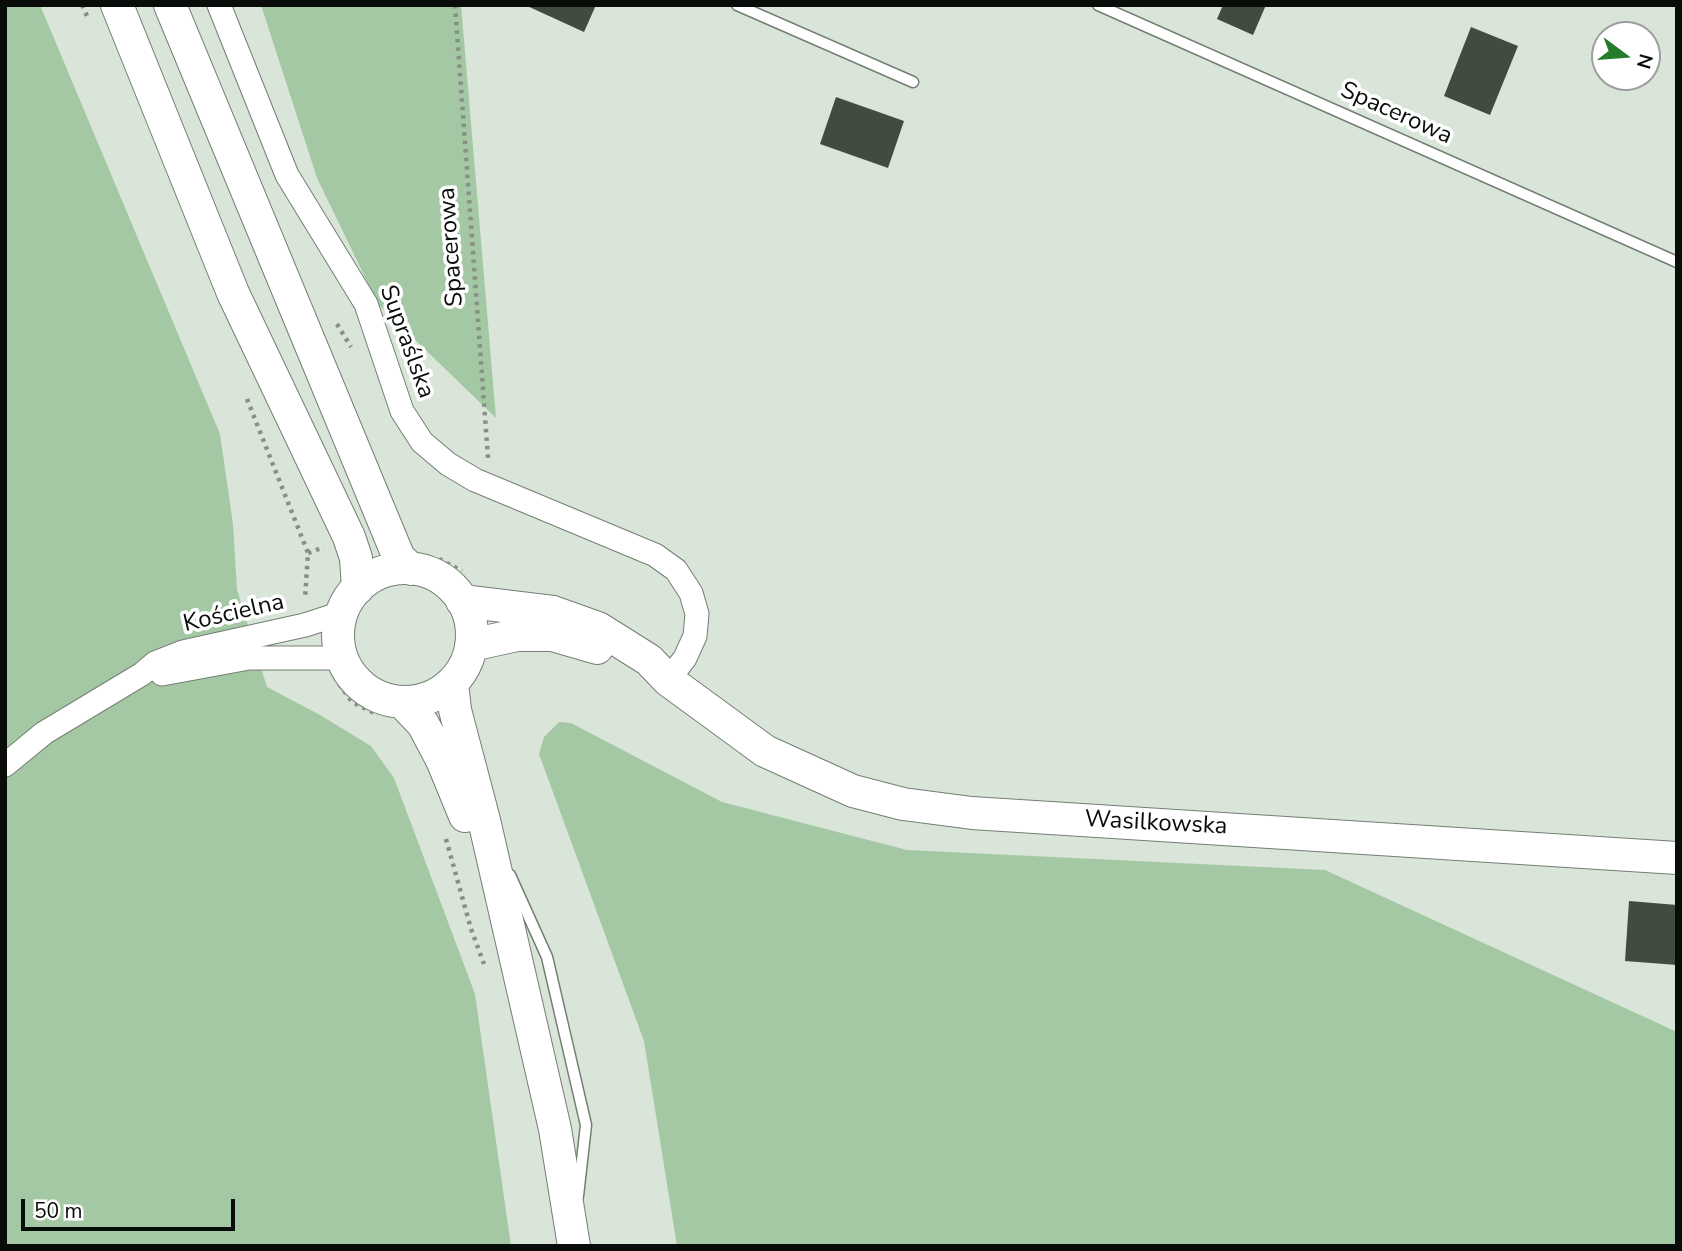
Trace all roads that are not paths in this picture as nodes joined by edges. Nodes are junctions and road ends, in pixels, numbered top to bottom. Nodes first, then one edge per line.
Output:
1 (117, 5) edge
2 (170, 5) edge
3 (219, 5) edge
4 (737, 5) edge
5 (1098, 5) edge
6 (913, 82) dead end
7 (1677, 262) edge
8 (411, 569) junction
9 (350, 600) junction
10 (462, 601) junction
11 (471, 645) junction
12 (342, 658) junction
13 (142, 674) junction
14 (668, 680) junction
15 (452, 683) junction
16 (393, 710) junction
17 (5, 765) edge
18 (489, 847) junction
19 (1677, 858) edge
20 (497, 888) junction
21 (574, 1243) edge

1 - 9 main road
2 - 8 main road
3 - 14 street, Supraślska
4 - 6 lane
5 - 7 lane, Spacerowa
8 - 9 main road
8 - 10 main road
9 - 12 main road
9 - 13 street, Kościelna
10 - 11 main road
10 - 14 main road, Wasilkowska
11 - 14 main road, Wasilkowska
11 - 15 main road
12 - 13 street, Kościelna
12 - 16 main road
13 - 17 street, Kościelna
14 - 19 main road, Wasilkowska
15 - 16 main road
15 - 18 main road
16 - 20 main road
18 - 20 main road
18 - 21 lane
20 - 21 main road

